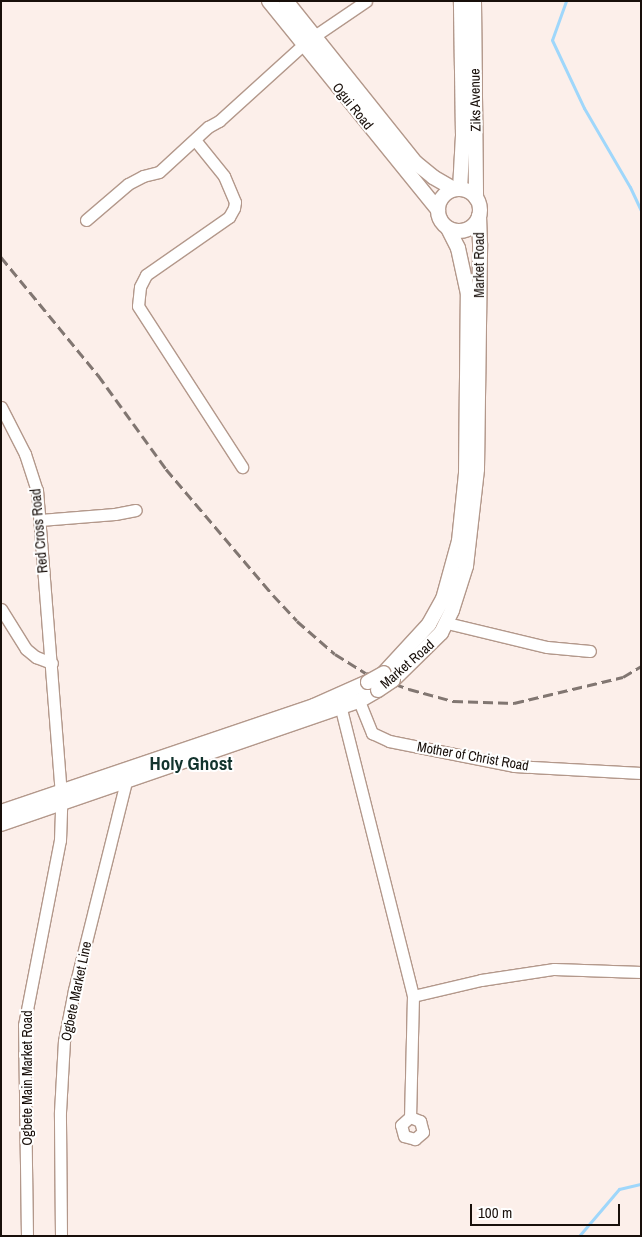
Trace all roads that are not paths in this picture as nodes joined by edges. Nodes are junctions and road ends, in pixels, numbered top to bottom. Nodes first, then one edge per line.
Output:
1 (269, 1) edge
2 (286, 1) edge
3 (366, 1) edge
4 (460, 1) edge
5 (474, 1) edge
6 (309, 40) junction
7 (195, 140) junction
8 (457, 189) junction
9 (476, 198) junction
10 (438, 210) junction
11 (479, 216) junction
12 (86, 220) dead end
13 (448, 228) junction
14 (1, 407) edge
15 (242, 467) dead end
16 (136, 510) dead end
17 (40, 520) junction
18 (1, 609) edge
19 (447, 623) junction
20 (590, 651) dead end
21 (52, 663) junction
22 (389, 676) junction
23 (373, 686) junction
24 (359, 701) junction
25 (339, 702) junction
26 (641, 772) edge
27 (126, 781) junction
28 (61, 798) junction
29 (1, 812) edge
30 (1, 824) edge
31 (641, 972) edge
32 (413, 996) junction
33 (410, 1117) dead end
34 (27, 1236) edge
35 (61, 1236) edge

1 - 6 main road, Ogui Road
2 - 6 main road, Ogui Road
3 - 6 street
4 - 8 main road, Ziks Avenue
5 - 9 main road, Ziks Avenue
6 - 7 street
6 - 8 main road, Ogui Road
6 - 10 main road, Ogui Road
7 - 12 street
7 - 15 street
8 - 9 main road
8 - 10 main road
9 - 11 main road
10 - 13 main road
11 - 13 main road
11 - 19 main road, Market Road
13 - 22 main road, Market Road
14 - 17 street, Red Cross Road
16 - 17 street
17 - 21 street, Red Cross Road
18 - 21 street
19 - 20 street
19 - 22 main road, Market Road
21 - 28 street, Red Cross Road
22 - 23 main road, Market Road, bridge
23 - 24 main road, Market Road
23 - 25 main road, Market Road
24 - 25 main road, Market Road
24 - 26 street, Mother of Christ Road
25 - 27 main road, Market Road
25 - 28 main road, Market Road
25 - 32 street
27 - 28 main road, Market Road
27 - 35 street, Ogbete Market Line
28 - 29 main road, Market Road
28 - 30 main road, Market Road
28 - 34 street, Ogbete Main Market Road
31 - 32 street
32 - 33 street

